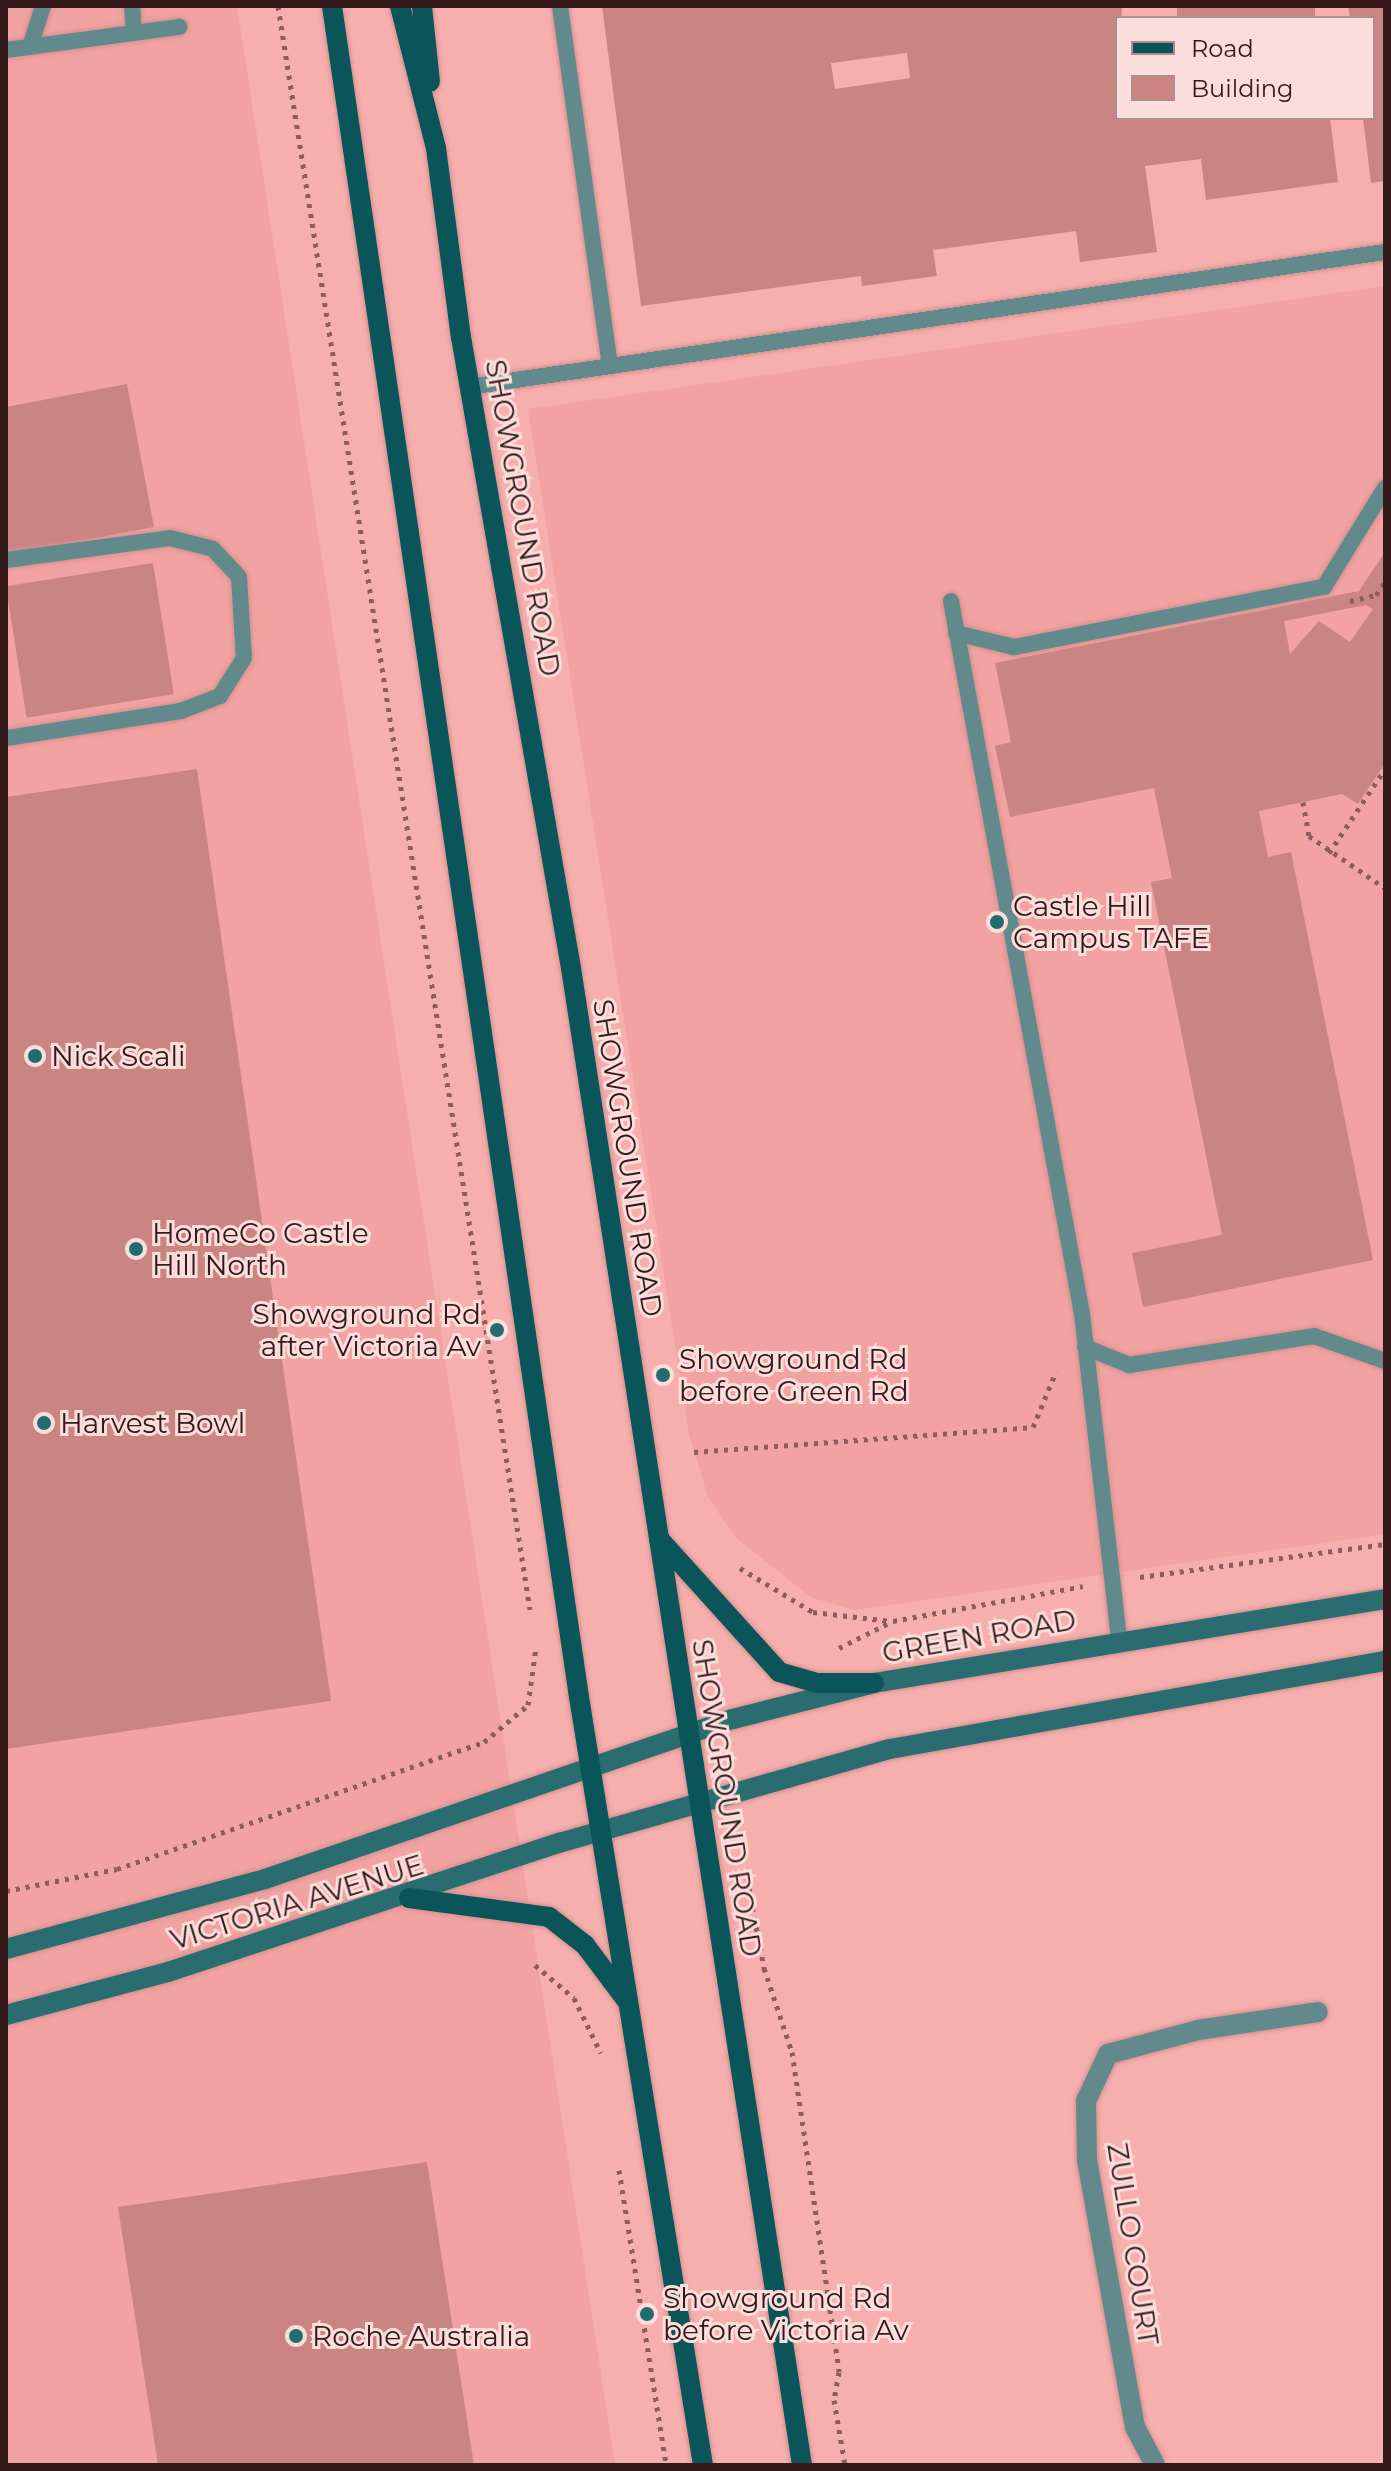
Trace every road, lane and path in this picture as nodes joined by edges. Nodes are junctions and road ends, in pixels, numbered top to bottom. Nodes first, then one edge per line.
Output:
1 (43, 6) edge
2 (132, 6) edge
3 (278, 6) edge
4 (332, 6) edge
5 (400, 6) edge
6 (422, 6) edge
7 (560, 6) edge
8 (179, 27) dead end
9 (134, 32) junction
10 (30, 47) junction
11 (6, 50) edge
12 (436, 148) junction
13 (1385, 252) edge
14 (610, 365) junction
15 (475, 386) junction
16 (1385, 488) edge
17 (6, 560) edge
18 (951, 601) dead end
19 (956, 633) junction
20 (6, 738) edge
21 (1385, 769) edge
22 (1303, 802) dead end
23 (1329, 853) junction
24 (1385, 888) edge
25 (1085, 1347) junction
26 (1385, 1361) edge
27 (694, 1452) dead end
28 (659, 1539) junction
29 (1385, 1544) edge
30 (740, 1568) dead end
31 (1108, 1581) junction
32 (1385, 1599) edge
33 (532, 1619) dead end
34 (893, 1621) junction
35 (534, 1634) dead end
36 (1119, 1639) junction
37 (830, 1648) dead end
38 (1385, 1661) edge
39 (874, 1683) junction
40 (689, 1735) junction
41 (591, 1769) junction
42 (699, 1801) junction
43 (601, 1830) junction
44 (745, 1864) dead end
45 (6, 1891) edge
46 (409, 1898) junction
47 (6, 1949) edge
48 (535, 1965) dead end
49 (629, 2004) junction
50 (1318, 2012) dead end
51 (6, 2015) edge
52 (603, 2068) dead end
53 (618, 2159) dead end
54 (666, 2465) edge
55 (703, 2465) edge
56 (802, 2465) edge
57 (845, 2465) edge
58 (1155, 2465) edge

1 - 10 lane
2 - 9 lane
3 - 33 path
4 - 41 main road
5 - 12 main road, SHOWGROUND ROAD
6 - 12 main road
7 - 14 lane
8 - 9 lane
9 - 10 lane
10 - 11 lane
12 - 15 main road, SHOWGROUND ROAD
13 - 14 lane
14 - 15 lane
15 - 28 main road, SHOWGROUND ROAD
16 - 19 lane
17 - 20 lane
18 - 19 lane
19 - 25 lane
21 - 23 path
22 - 23 path
23 - 24 path
25 - 26 lane
25 - 27 path
25 - 31 lane
28 - 39 main road
28 - 40 main road, SHOWGROUND ROAD
29 - 31 path
30 - 34 path
31 - 34 path
31 - 36 lane
32 - 36 main road, GREEN ROAD
34 - 37 path
35 - 45 path
36 - 39 main road, GREEN ROAD
38 - 42 main road
39 - 40 main road, GREEN ROAD
40 - 41 main road, GREEN ROAD
40 - 42 main road, SHOWGROUND ROAD
41 - 43 main road
41 - 47 main road, VICTORIA AVENUE
42 - 43 main road
42 - 56 main road, SHOWGROUND ROAD
43 - 46 main road, VICTORIA AVENUE
43 - 49 main road
44 - 57 path
46 - 49 main road
46 - 51 main road, VICTORIA AVENUE
48 - 52 path
49 - 55 main road
50 - 58 street, ZULLO COURT
53 - 54 path

